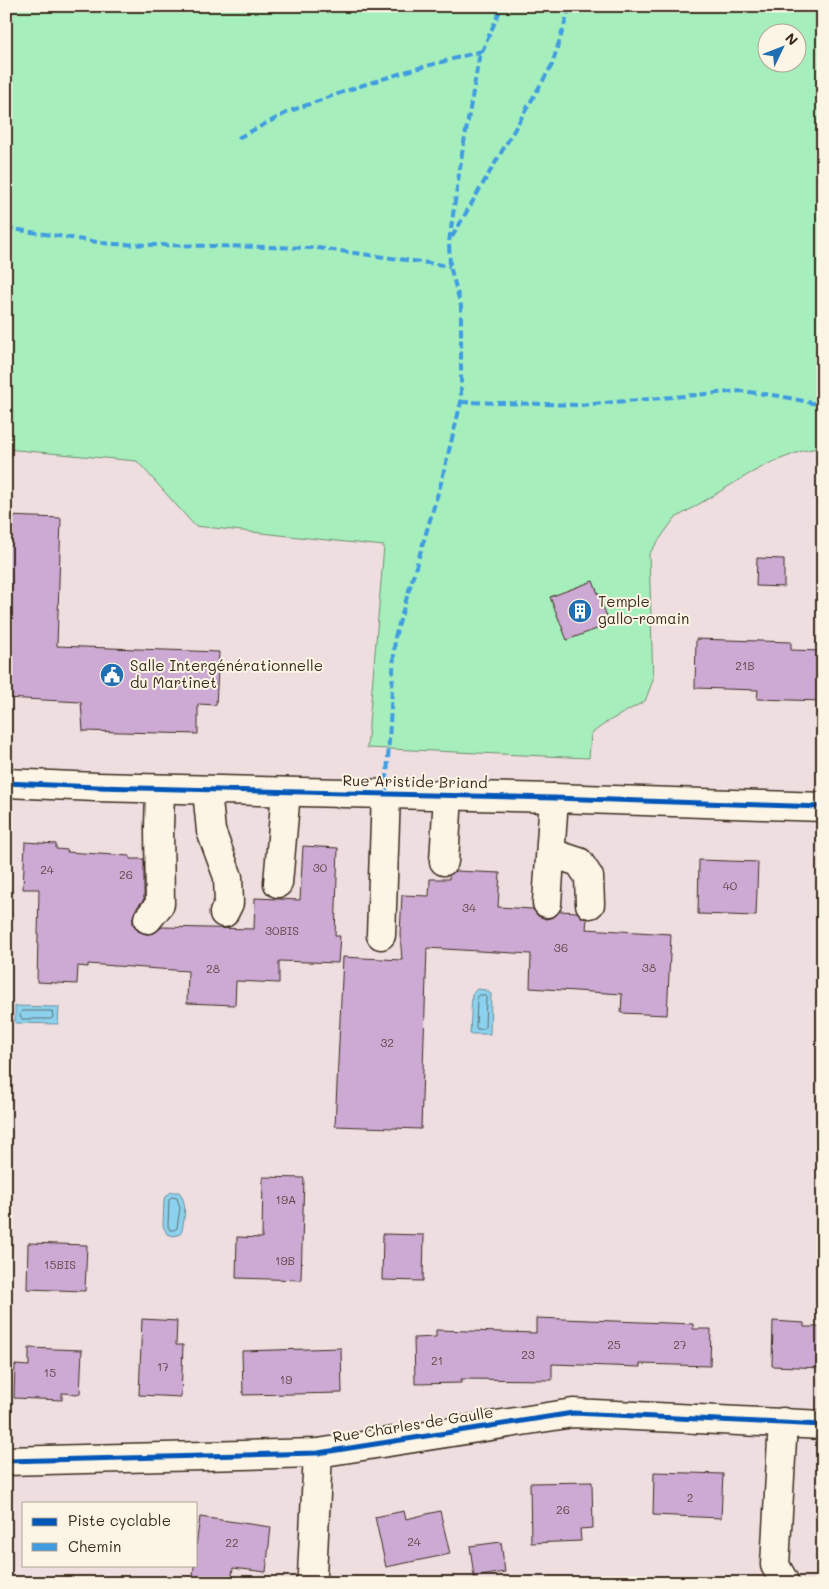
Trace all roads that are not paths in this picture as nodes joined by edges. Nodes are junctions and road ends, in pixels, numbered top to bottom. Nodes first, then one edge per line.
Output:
1 (6, 783) edge
2 (160, 789) junction
3 (207, 790) junction
4 (286, 792) junction
5 (386, 794) junction
6 (448, 795) junction
7 (554, 798) junction
8 (823, 807) edge
9 (551, 853) junction
10 (444, 861) dead end
11 (278, 883) dead end
12 (547, 903) dead end
13 (590, 904) dead end
14 (224, 913) dead end
15 (148, 919) dead end
16 (381, 935) dead end
17 (783, 1422) junction
18 (823, 1425) edge
19 (318, 1453) junction
20 (6, 1461) edge
21 (310, 1583) edge
22 (785, 1583) edge

1 - 2 street, Rue Aristide Briand
2 - 3 street, Rue Aristide Briand
2 - 15 street
3 - 4 street, Rue Aristide Briand
3 - 14 street
4 - 5 street, Rue Aristide Briand
4 - 11 street
5 - 6 street, Rue Aristide Briand
5 - 16 street
6 - 7 street, Rue Aristide Briand
6 - 10 street
7 - 8 street, Rue Aristide Briand
7 - 9 street
9 - 12 street
9 - 13 street
17 - 18 street, Rue Charles de Gaulle
17 - 19 street, Rue Charles de Gaulle
17 - 22 street
19 - 20 street, Rue Charles de Gaulle
19 - 21 street

